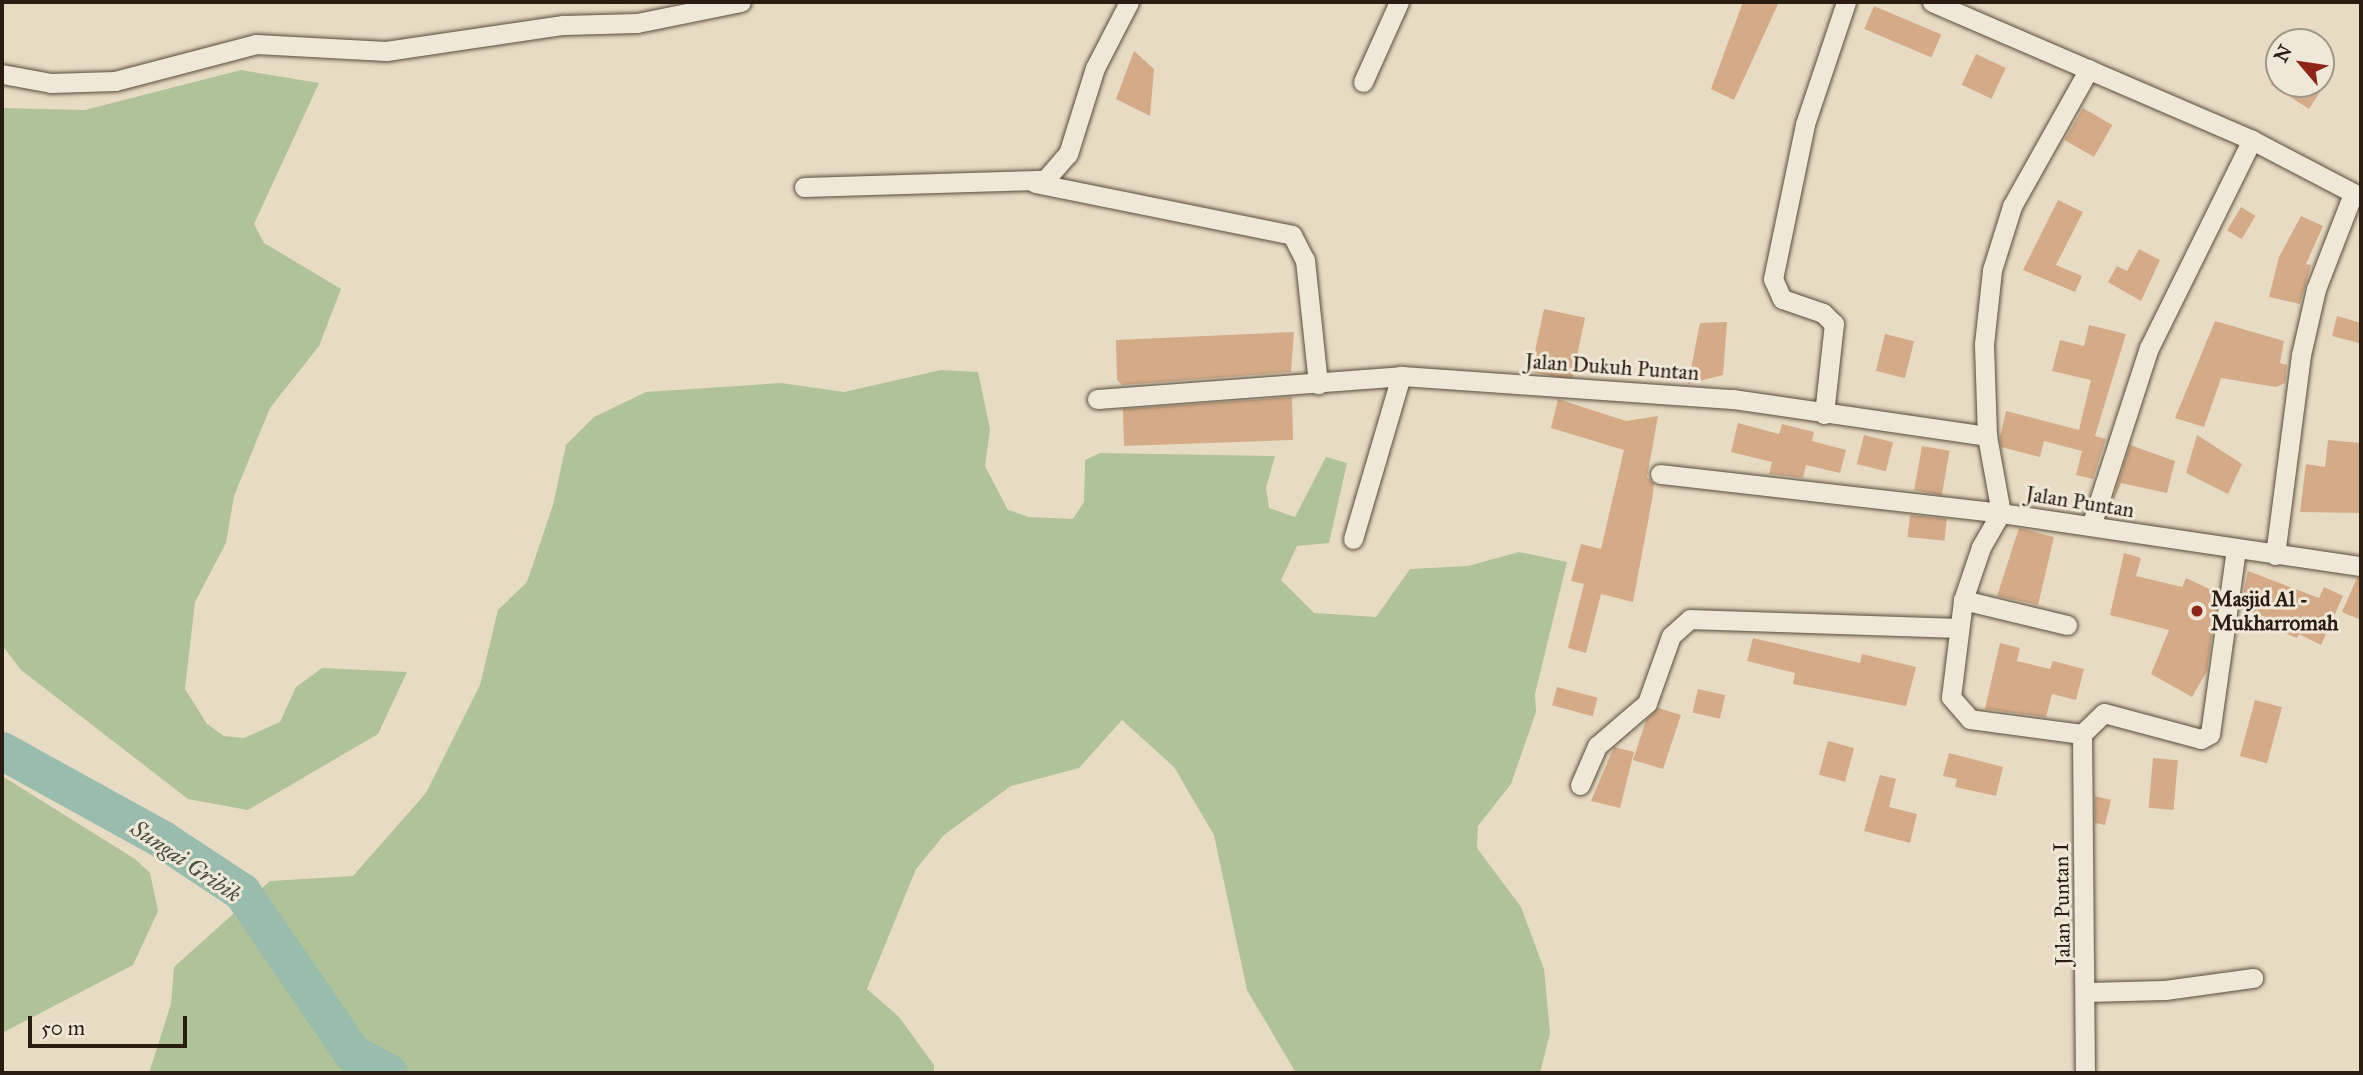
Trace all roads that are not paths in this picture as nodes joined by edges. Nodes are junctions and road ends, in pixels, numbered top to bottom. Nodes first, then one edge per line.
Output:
1 (741, 2) edge
2 (1129, 2) edge
3 (1399, 2) edge
4 (1846, 2) edge
5 (1933, 2) edge
6 (2089, 69) junction
7 (2, 74) edge
8 (1363, 82) dead end
9 (2252, 140) junction
10 (1035, 183) junction
11 (804, 187) dead end
12 (2357, 196) edge
13 (1401, 376) junction
14 (1318, 384) junction
15 (1097, 399) dead end
16 (1824, 414) junction
17 (1987, 436) junction
18 (1660, 474) dead end
19 (2001, 513) junction
20 (2091, 526) junction
21 (1353, 539) dead end
22 (2235, 550) junction
23 (2275, 555) junction
24 (2361, 566) edge
25 (1963, 600) junction
26 (2067, 625) dead end
27 (1958, 628) junction
28 (2082, 734) junction
29 (1580, 785) dead end
30 (2253, 978) dead end
31 (2086, 992) junction
32 (2085, 1073) edge

1 - 7 street
2 - 10 street
3 - 8 street
4 - 16 street
5 - 6 street
6 - 9 street
6 - 17 street
9 - 12 street
9 - 20 street
10 - 11 street
10 - 14 street
12 - 23 street
13 - 14 street, Jalan Dukuh Puntan
13 - 16 street, Jalan Dukuh Puntan
13 - 21 street
14 - 15 street, Jalan Dukuh Puntan
16 - 17 street, Jalan Dukuh Puntan
17 - 19 street
18 - 19 street
19 - 20 street, Jalan Puntan
19 - 25 street, Jalan Puntan
20 - 22 street, Jalan Puntan
22 - 23 street, Jalan Puntan
22 - 28 street
23 - 24 street, Jalan Puntan
25 - 26 street
25 - 27 street, Jalan Puntan
27 - 28 street, Jalan Puntan
27 - 29 street
28 - 31 street, Jalan Puntan I
30 - 31 street
31 - 32 street, Jalan Puntan I

